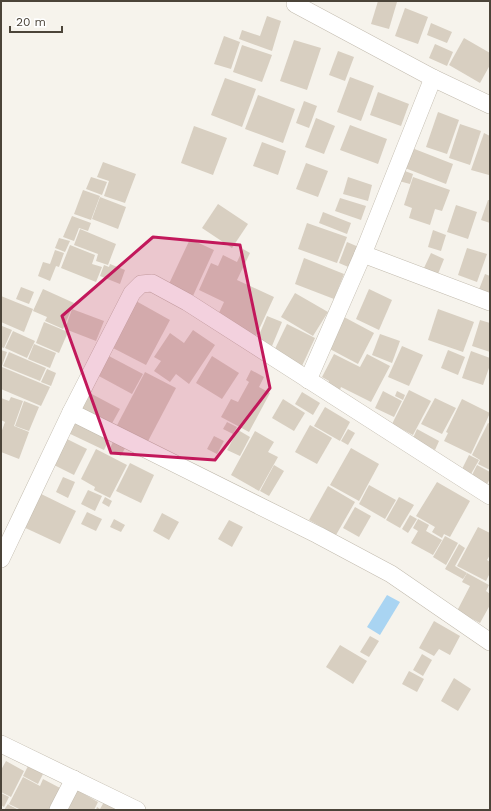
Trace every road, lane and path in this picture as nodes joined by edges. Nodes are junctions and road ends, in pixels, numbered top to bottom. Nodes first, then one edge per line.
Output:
1 (295, 4) dead end
2 (433, 78) junction
3 (490, 106) edge
4 (363, 254) junction
5 (490, 302) edge
6 (308, 380) junction
7 (71, 412) junction
8 (490, 496) edge
9 (1, 558) edge
10 (490, 642) edge
11 (1, 744) edge
12 (74, 779) junction
13 (58, 810) edge
14 (137, 810) edge

1 - 2 street
2 - 3 street
2 - 4 street
4 - 5 street
4 - 6 street
6 - 7 street
6 - 8 street
7 - 9 street
7 - 10 street
11 - 12 street
12 - 13 street
12 - 14 street

